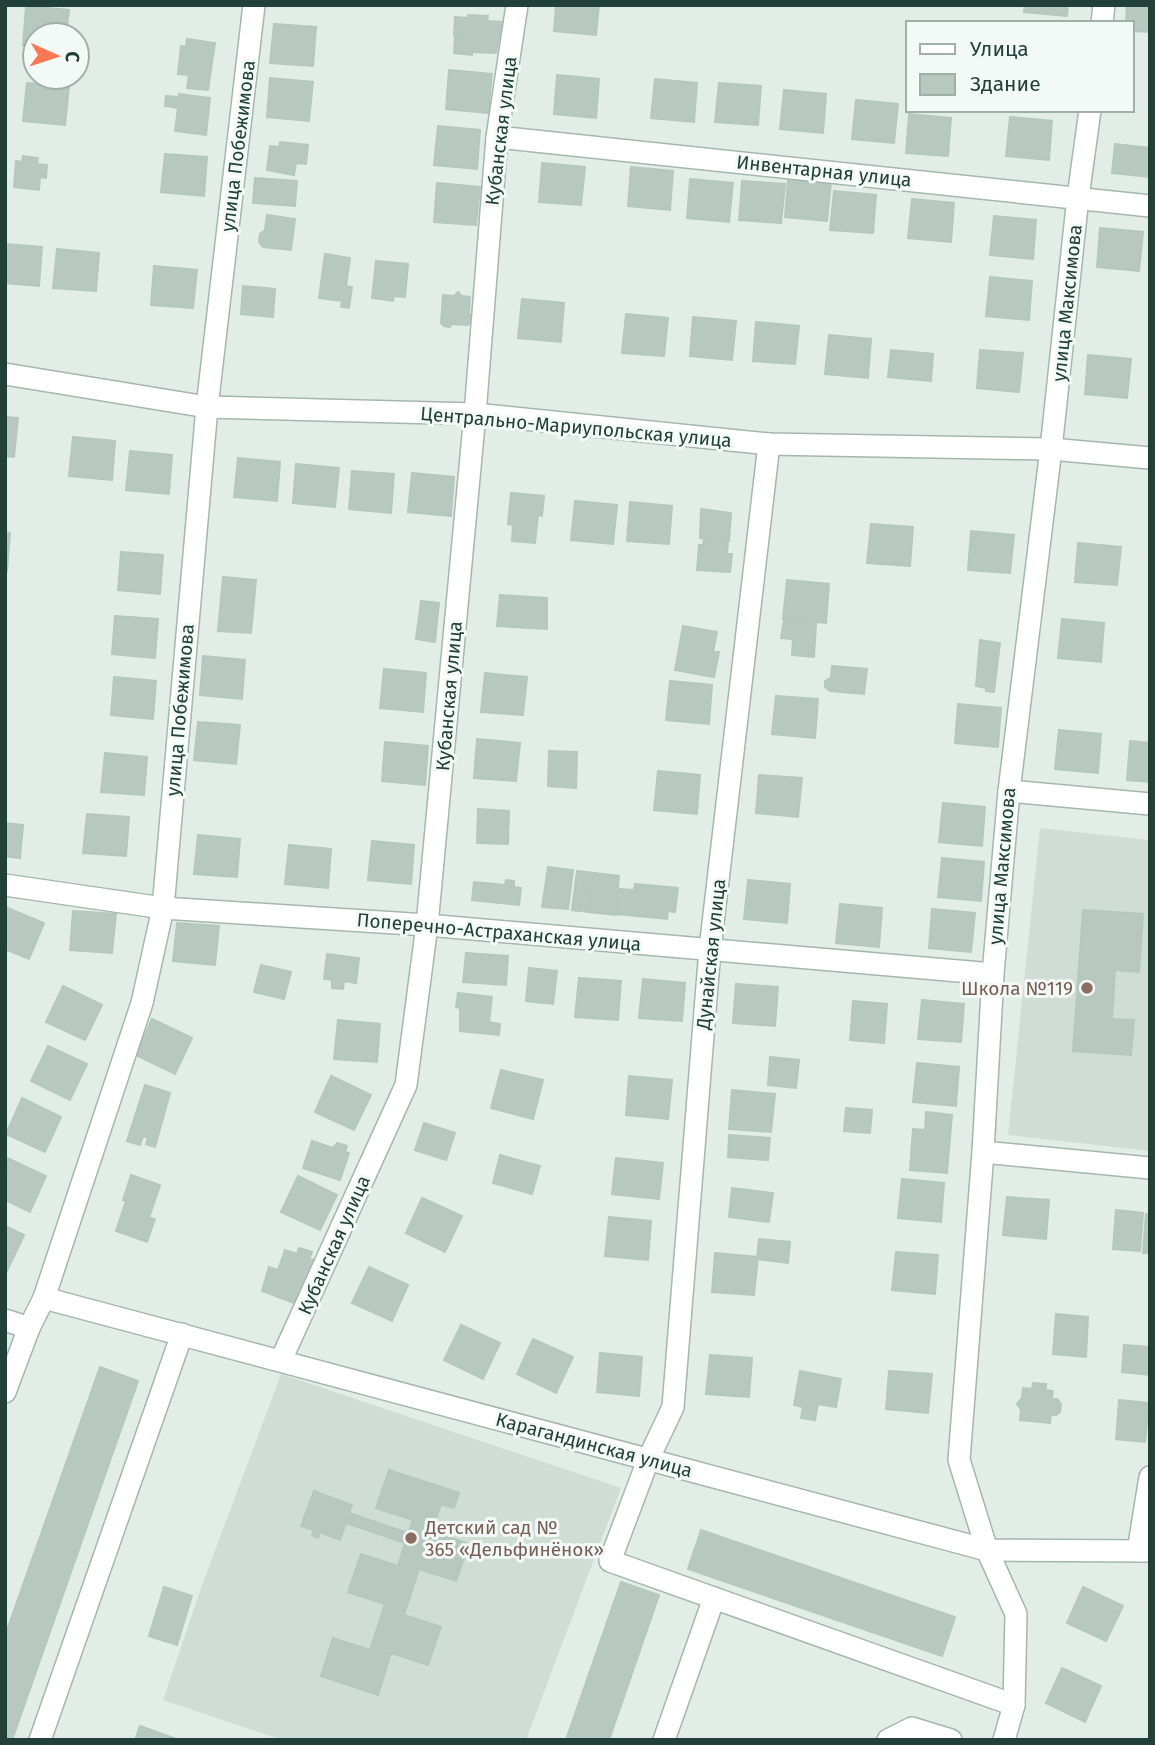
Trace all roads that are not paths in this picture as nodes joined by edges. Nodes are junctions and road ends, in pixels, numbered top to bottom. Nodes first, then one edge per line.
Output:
1 (254, 5) edge
2 (517, 5) edge
3 (1090, 112) edge
4 (497, 137) junction
5 (1078, 197) junction
6 (1150, 206) edge
7 (5, 373) edge
8 (207, 407) junction
9 (475, 414) junction
10 (769, 444) junction
11 (1051, 449) junction
12 (1150, 458) edge
13 (1009, 790) junction
14 (1150, 804) edge
15 (5, 885) edge
16 (163, 908) junction
17 (427, 925) junction
18 (710, 949) junction
19 (993, 974) junction
20 (983, 1152) junction
21 (1150, 1168) edge
22 (44, 1298) junction
23 (5, 1320) edge
24 (29, 1328) junction
25 (182, 1334) junction
26 (281, 1360) junction
27 (5, 1392) edge
28 (648, 1460) junction
29 (1150, 1477) edge
30 (986, 1550) junction
31 (1144, 1551) edge
32 (714, 1598) junction
33 (1014, 1705) junction
34 (40, 1740) edge
35 (664, 1740) edge
36 (888, 1740) edge
37 (951, 1740) edge
38 (1004, 1740) edge

1 - 8 street, улица Побежимова
2 - 4 street, Кубанская улица
3 - 5 street, улица Максимова
4 - 5 street, Инвентарная улица
4 - 9 street, Кубанская улица
5 - 6 street, Инвентарная улица
5 - 11 street, улица Максимова
7 - 8 street, Центрально-Мариупольская улица
8 - 9 street, Центрально-Мариупольская улица
8 - 16 street, улица Побежимова
9 - 10 street, Центрально-Мариупольская улица
9 - 17 street, Кубанская улица
10 - 11 street, Центрально-Мариупольская улица
10 - 18 street, Дунайская улица
11 - 12 street, Центрально-Мариупольская улица
11 - 13 street, улица Максимова
13 - 14 street
13 - 19 street, улица Максимова
15 - 16 street, Поперечно-Астраханская улица
16 - 17 street, Поперечно-Астраханская улица
16 - 22 street, улица Побежимова
17 - 18 street, Поперечно-Астраханская улица
17 - 26 street, Кубанская улица
18 - 19 street, Поперечно-Астраханская улица
18 - 28 street, Дунайская улица
19 - 20 street, улица Максимова
20 - 21 street
20 - 30 street, улица Максимова
22 - 24 street, улица Побежимова
22 - 25 street, Карагандинская улица
23 - 24 street
24 - 27 street, улица Побежимова
25 - 26 street, Карагандинская улица
25 - 34 street
26 - 28 street, Карагандинская улица
28 - 30 street, Карагандинская улица
28 - 32 street, Дунайская улица
29 - 31 street
30 - 31 street, Карагандинская улица
30 - 33 street, улица Максимова
32 - 33 street
32 - 35 street
33 - 38 street, улица Максимова
36 - 37 street

